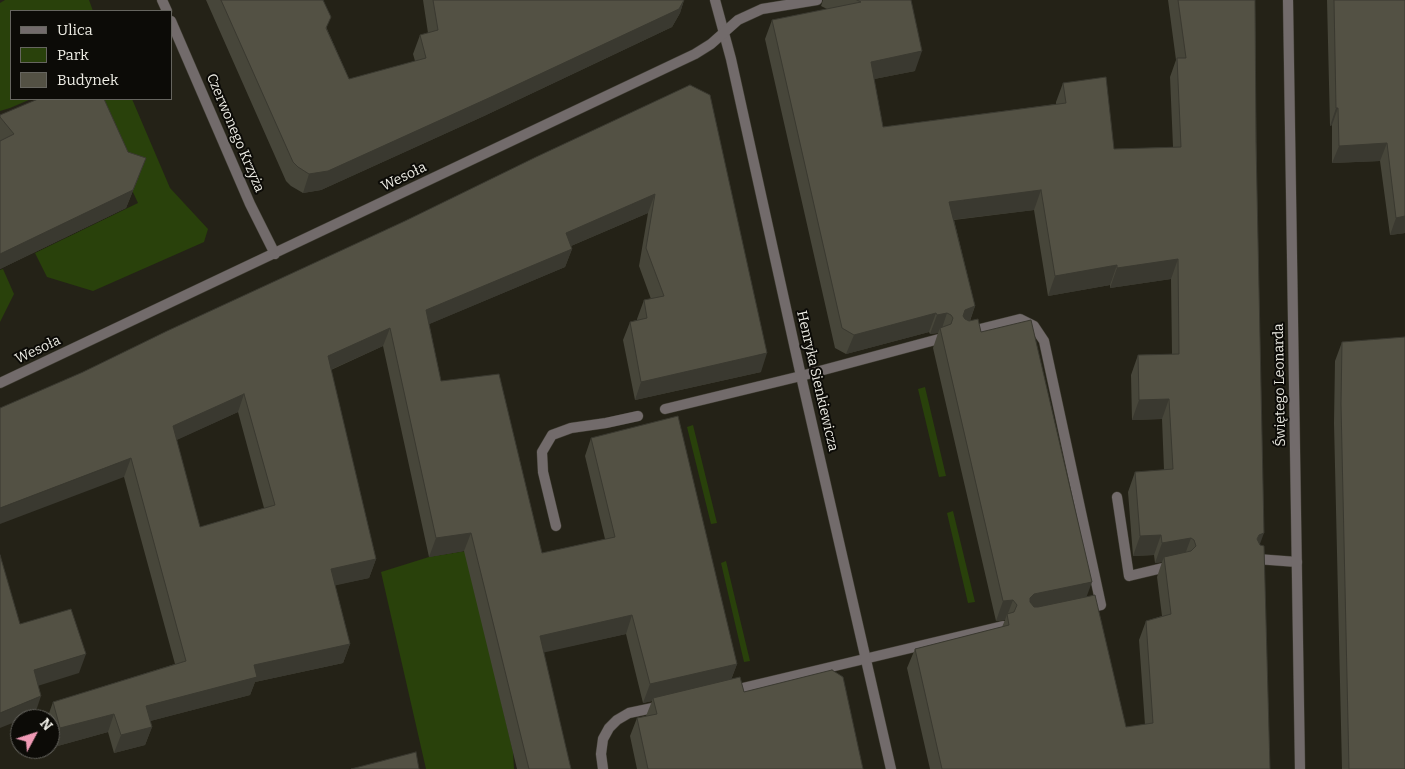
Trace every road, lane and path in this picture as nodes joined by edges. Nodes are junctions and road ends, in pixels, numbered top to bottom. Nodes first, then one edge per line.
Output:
1 (715, 0) edge
2 (817, 0) edge
3 (1288, 0) edge
4 (172, 23) edge
5 (724, 32) junction
6 (275, 254) junction
7 (963, 334) edge
8 (938, 339) edge
9 (801, 376) junction
10 (0, 383) edge
11 (666, 409) dead end
12 (638, 416) dead end
13 (1117, 497) dead end
14 (556, 526) dead end
15 (1257, 559) edge
16 (1297, 562) junction
17 (1182, 564) edge
18 (1074, 610) edge
19 (1003, 626) edge
20 (866, 659) junction
21 (716, 694) edge
22 (672, 704) edge
23 (603, 769) edge
24 (891, 769) edge
25 (1300, 769) edge

1 - 5 street, Henryka Sienkiewicza
2 - 5 street, Wesoła
3 - 16 street, Świętego Leonarda
4 - 6 street, Czerwonego Krzyża
5 - 6 street, Wesoła
5 - 9 street, Henryka Sienkiewicza
6 - 10 street, Wesoła
7 - 18 street
8 - 9 street
9 - 11 street
9 - 20 street, Henryka Sienkiewicza
12 - 14 street
13 - 17 street
15 - 16 street
16 - 25 street, Świętego Leonarda
19 - 20 street
20 - 21 street
20 - 24 street, Henryka Sienkiewicza
22 - 23 street

